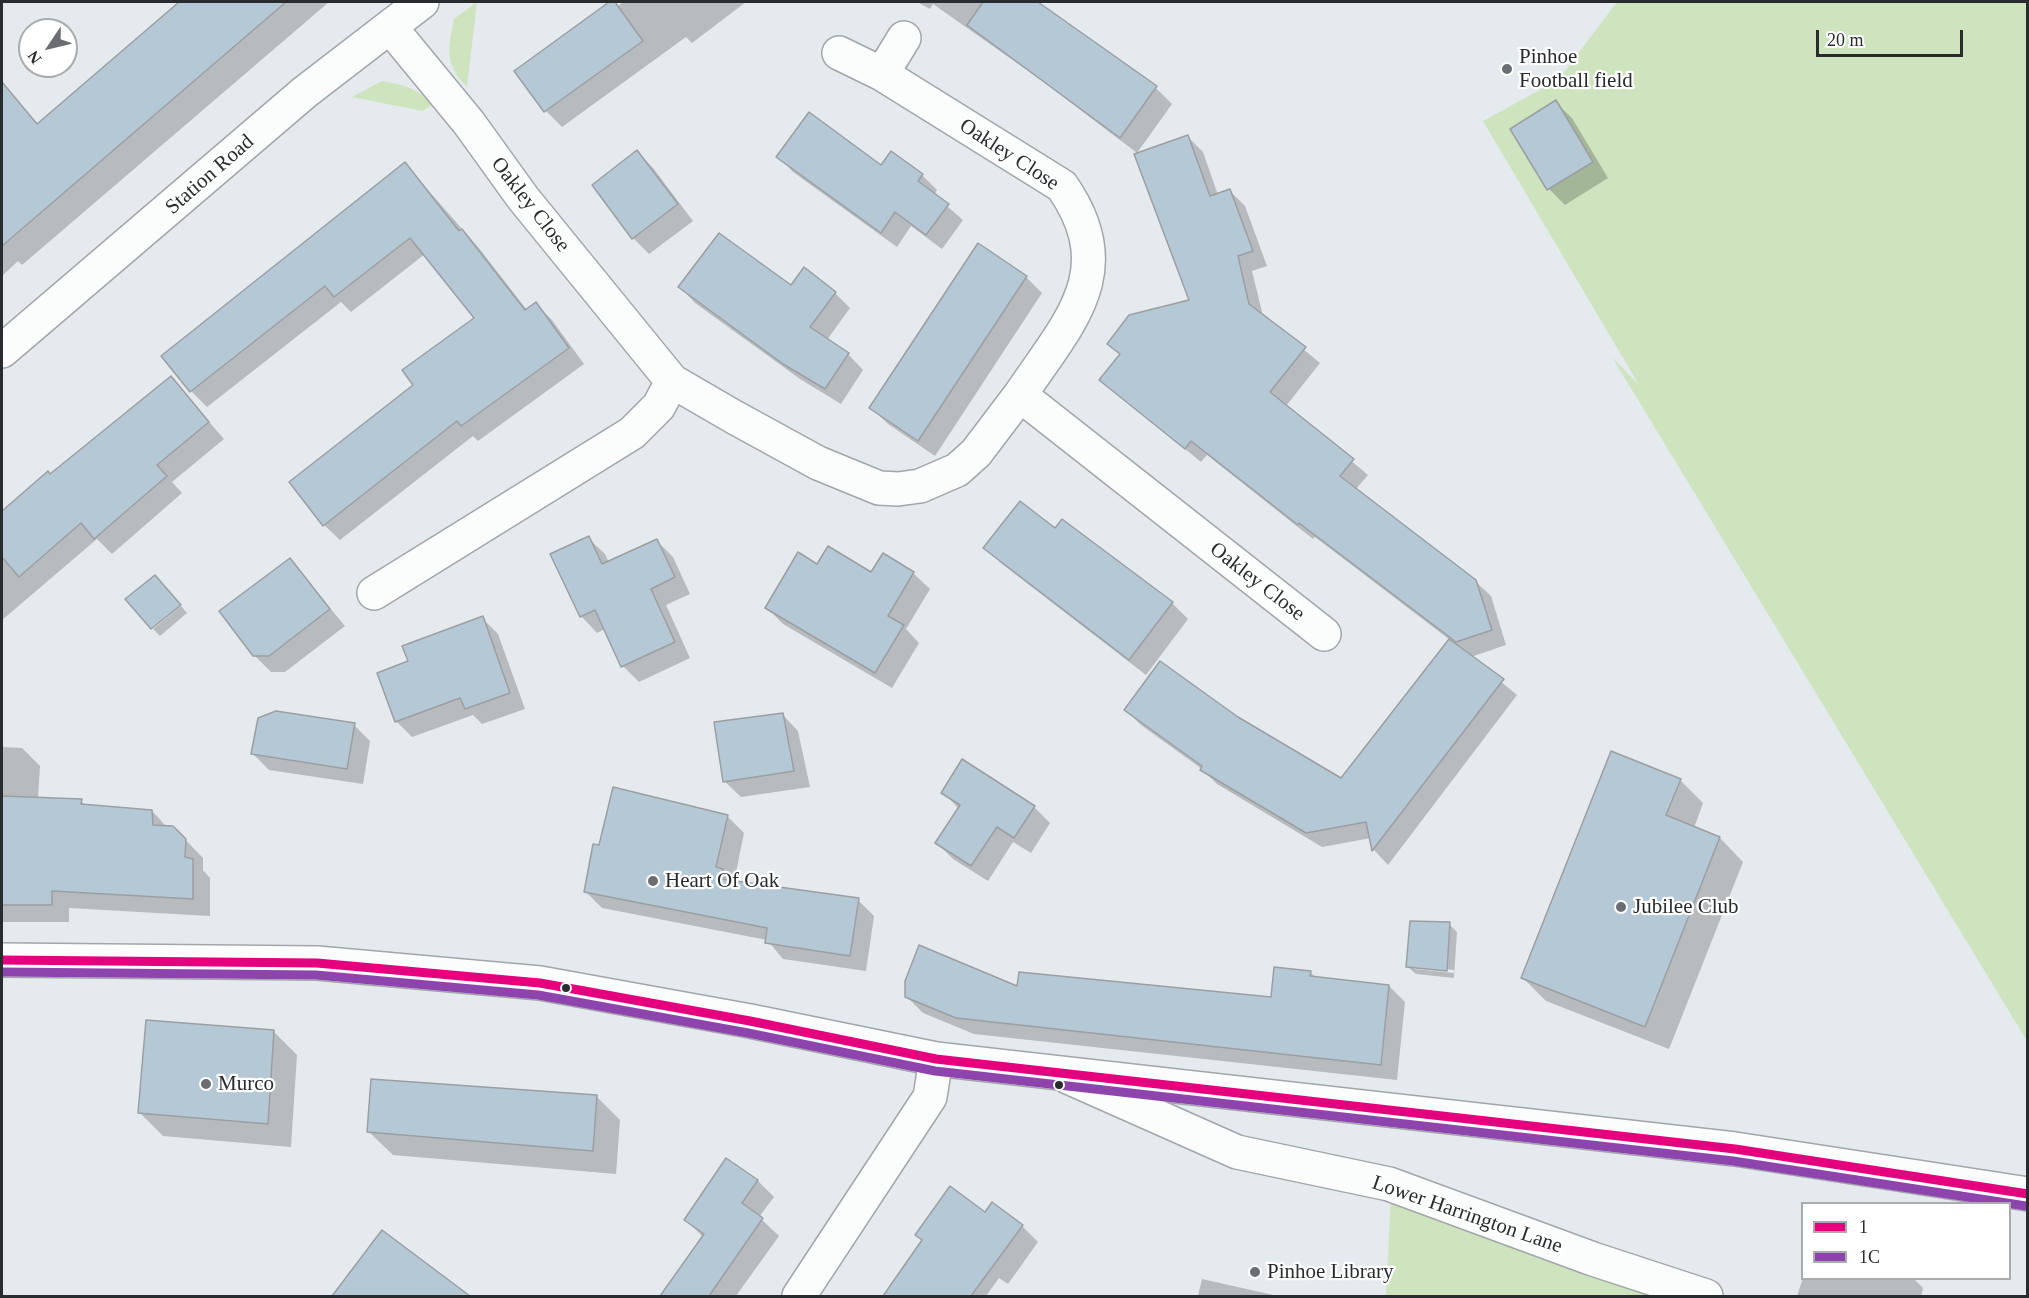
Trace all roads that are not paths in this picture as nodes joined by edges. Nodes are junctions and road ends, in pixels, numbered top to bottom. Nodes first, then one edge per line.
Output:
1 (422, 2) edge
2 (390, 27) junction
3 (904, 38) dead end
4 (839, 53) dead end
5 (882, 74) junction
6 (2, 351) edge
7 (672, 381) junction
8 (1020, 395) junction
9 (374, 593) dead end
10 (1324, 634) dead end
11 (2, 960) edge
12 (936, 1059) junction
13 (1060, 1073) junction
14 (2022, 1193) edge
15 (799, 1296) edge
16 (1706, 1296) edge

1 - 2 street, Station Road
2 - 6 street, Station Road
2 - 7 street, Oakley Close
3 - 5 street
4 - 5 street, Oakley Close
5 - 8 street, Oakley Close
7 - 8 street, Oakley Close
7 - 9 street
8 - 10 street, Oakley Close
11 - 12 street
12 - 13 street
12 - 15 street
13 - 14 street
13 - 16 street, Lower Harrington Lane

